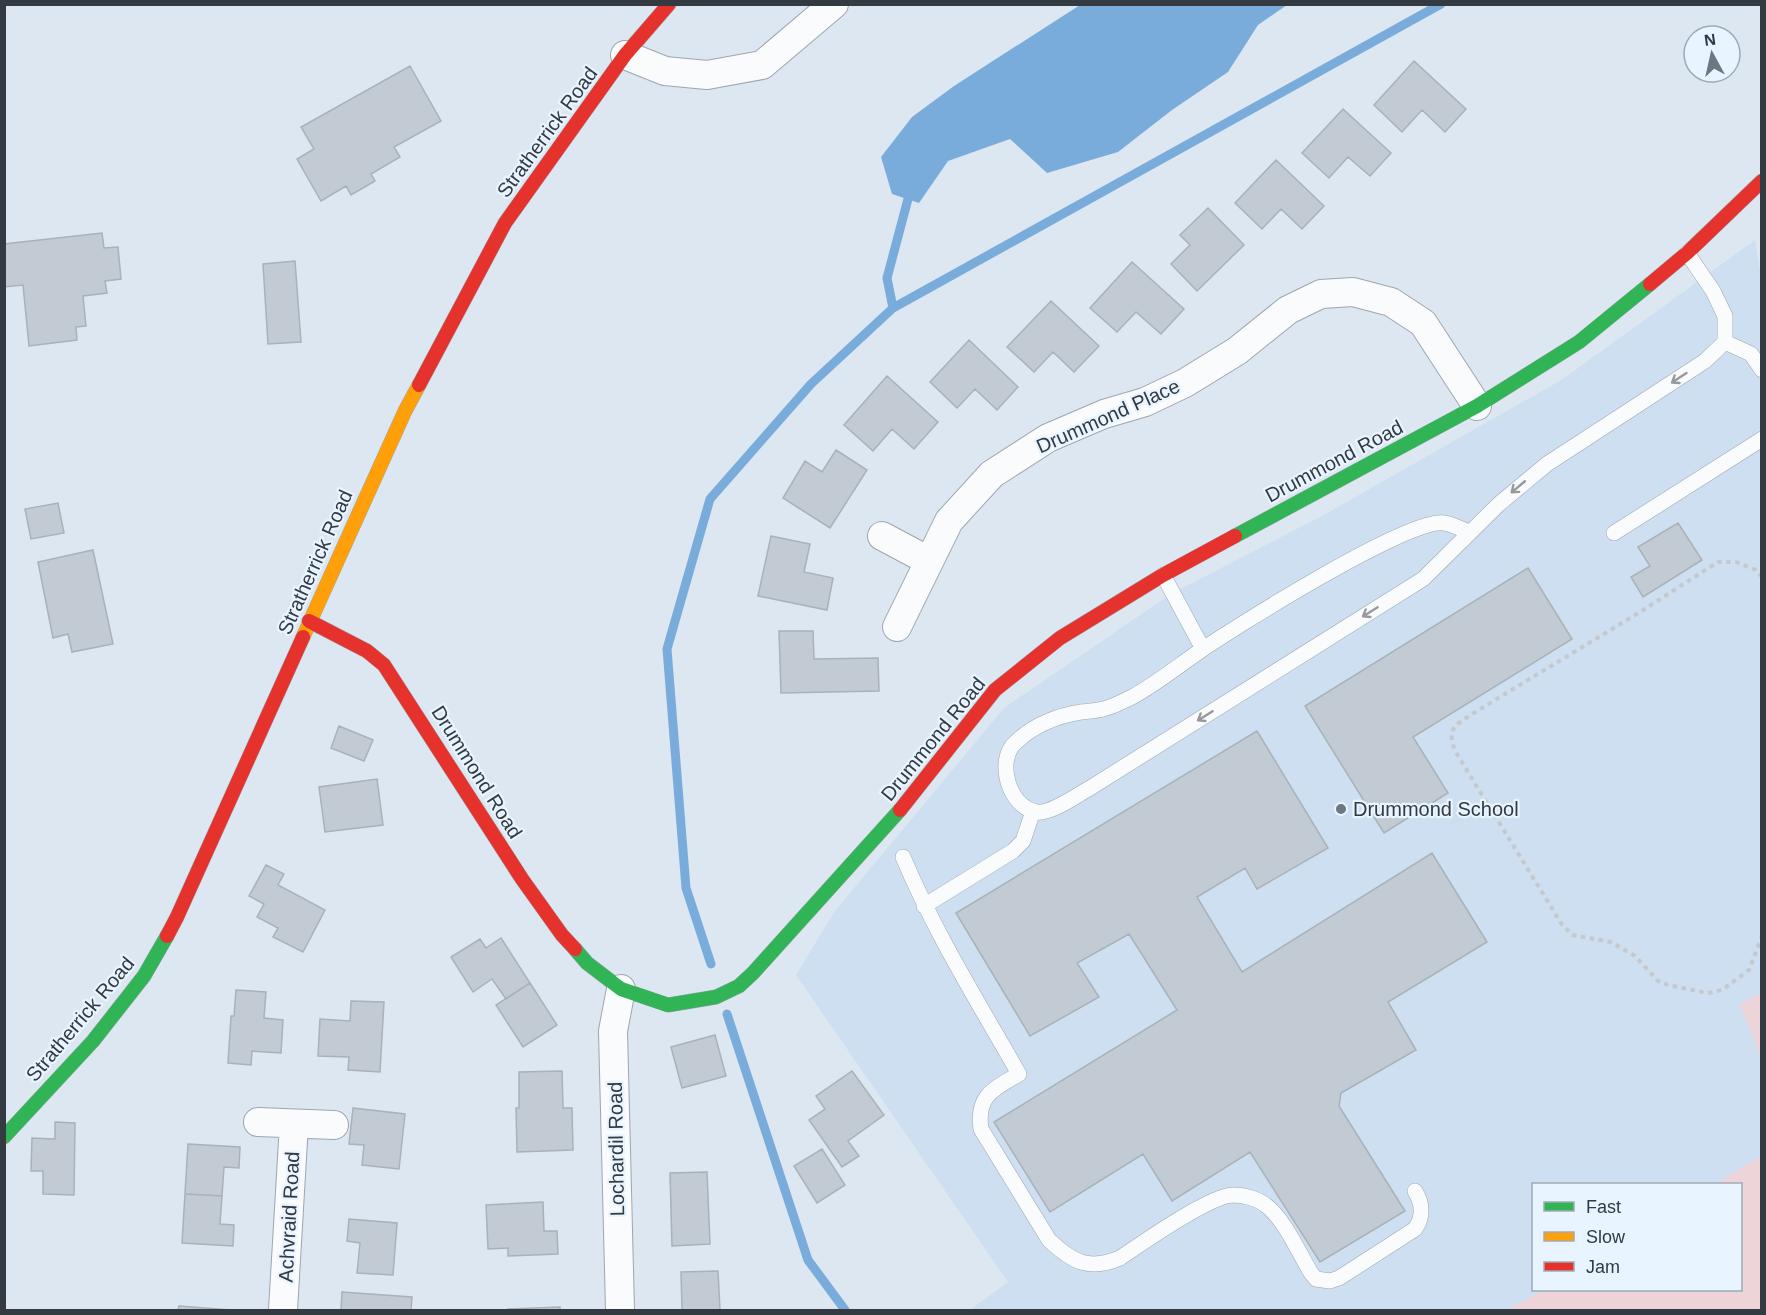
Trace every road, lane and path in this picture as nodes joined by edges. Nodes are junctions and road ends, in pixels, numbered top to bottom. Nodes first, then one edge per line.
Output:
1 (669, 4) edge
2 (834, 4) edge
3 (625, 55) junction
4 (1761, 181) edge
5 (1688, 253) junction
6 (1725, 342) junction
7 (1761, 370) edge
8 (1477, 406) junction
9 (1761, 439) edge
10 (1469, 532) junction
11 (1614, 534) dead end
12 (882, 536) dead end
13 (929, 561) junction
14 (1163, 575) junction
15 (1761, 577) edge
16 (309, 621) junction
17 (897, 627) dead end
18 (1203, 649) junction
19 (1033, 811) junction
20 (903, 857) dead end
21 (924, 906) junction
22 (1761, 936) edge
23 (621, 989) junction
24 (258, 1122) dead end
25 (294, 1124) junction
26 (334, 1125) dead end
27 (4, 1137) edge
28 (1415, 1191) dead end
29 (283, 1311) edge
30 (620, 1311) edge

1 - 3 street, Stratherrick Road
2 - 3 street
3 - 16 street, Stratherrick Road
4 - 5 street, Drummond Road
5 - 6 lane
5 - 8 street, Drummond Road
6 - 7 lane
6 -> 10 lane
8 - 13 street, Drummond Place
8 - 14 street, Drummond Road
9 - 11 lane
10 - 18 lane
10 -> 19 lane
12 - 13 street
13 - 17 street, Drummond Place
14 - 18 lane
14 - 23 street, Drummond Road
15 - 22 path
16 - 23 street, Drummond Road
16 - 27 street, Stratherrick Road
18 - 19 lane
19 - 21 lane
20 - 21 lane
21 - 28 lane
23 - 30 street, Lochardil Road
24 - 25 street
25 - 26 street
25 - 29 street, Achvraid Road

